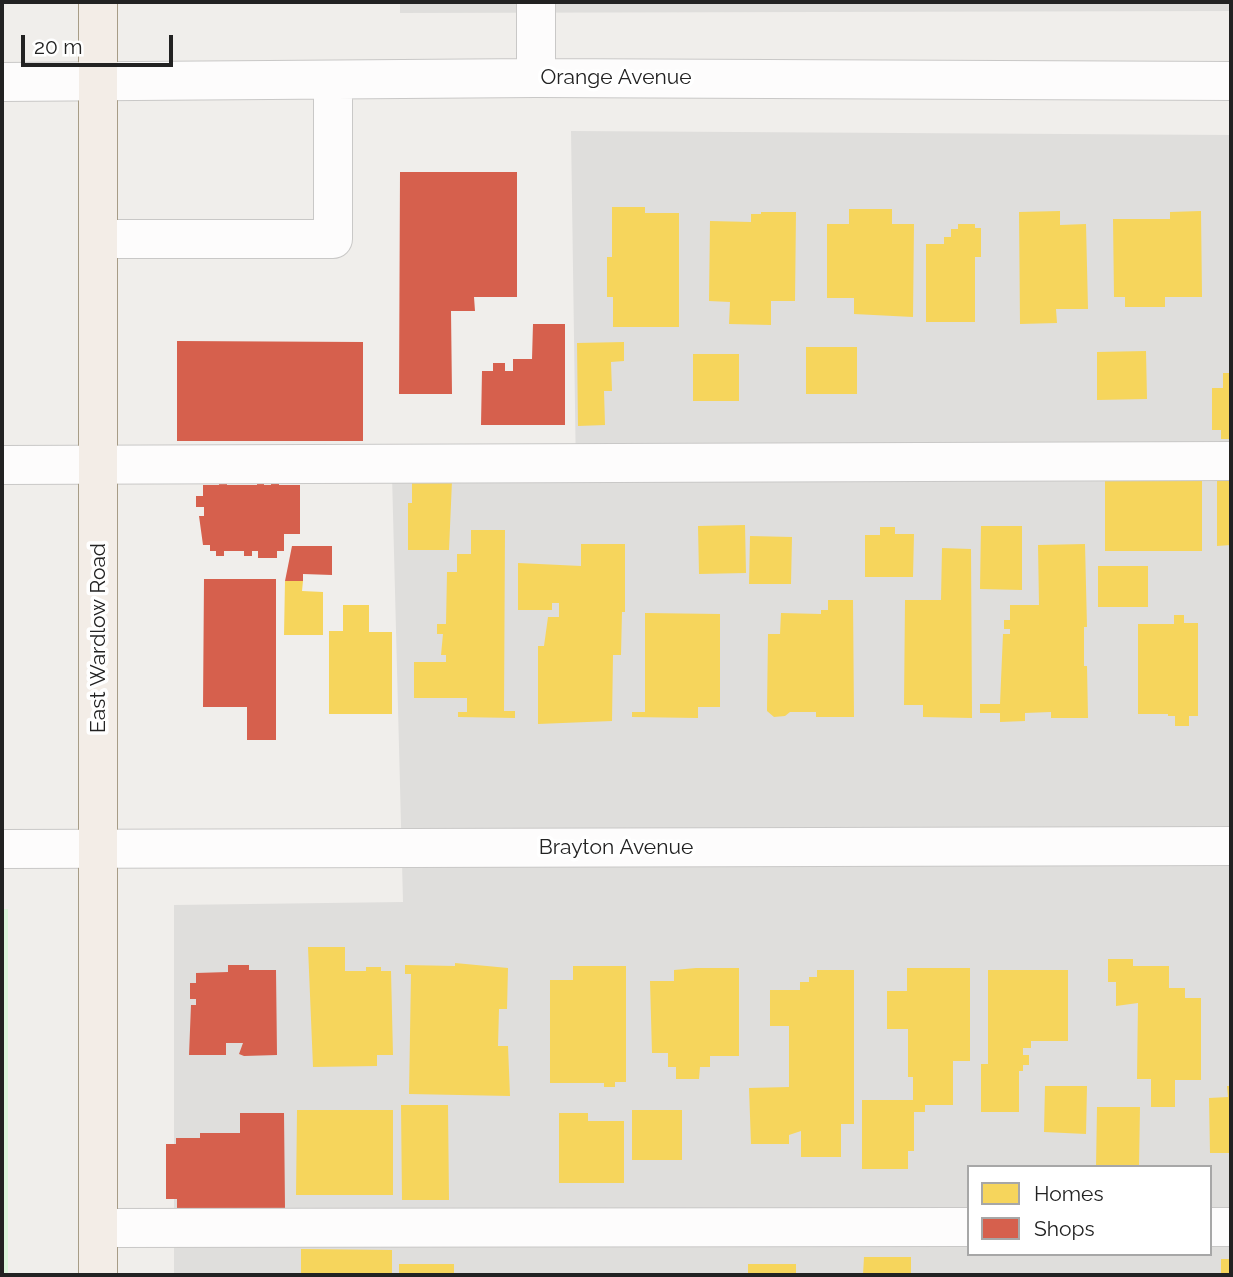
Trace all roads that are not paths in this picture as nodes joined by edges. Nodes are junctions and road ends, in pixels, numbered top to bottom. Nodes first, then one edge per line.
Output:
1 (98, 2) edge
2 (536, 2) edge
3 (536, 78) junction
4 (98, 80) junction
5 (333, 81) junction
6 (1231, 81) edge
7 (2, 82) edge
8 (100, 239) junction
9 (1231, 461) edge
10 (99, 463) junction
11 (2, 465) edge
12 (1231, 846) edge
13 (2, 849) edge
14 (99, 849) junction
15 (967, 1227) edge
16 (1212, 1227) edge
17 (1231, 1227) edge
18 (98, 1228) junction
19 (98, 1275) edge

1 - 4 main road, East Wardlow Road
2 - 3 street
3 - 5 street, Orange Avenue
3 - 6 street, Orange Avenue
4 - 5 street, Orange Avenue
4 - 7 street, Orange Avenue
4 - 8 main road, East Wardlow Road
5 - 8 street
8 - 10 main road, East Wardlow Road
9 - 10 street
10 - 11 street
10 - 14 main road, East Wardlow Road
12 - 14 street, Brayton Avenue
13 - 14 street, Brayton Avenue
14 - 18 main road, East Wardlow Road
15 - 18 street
16 - 17 street
18 - 19 main road, East Wardlow Road

